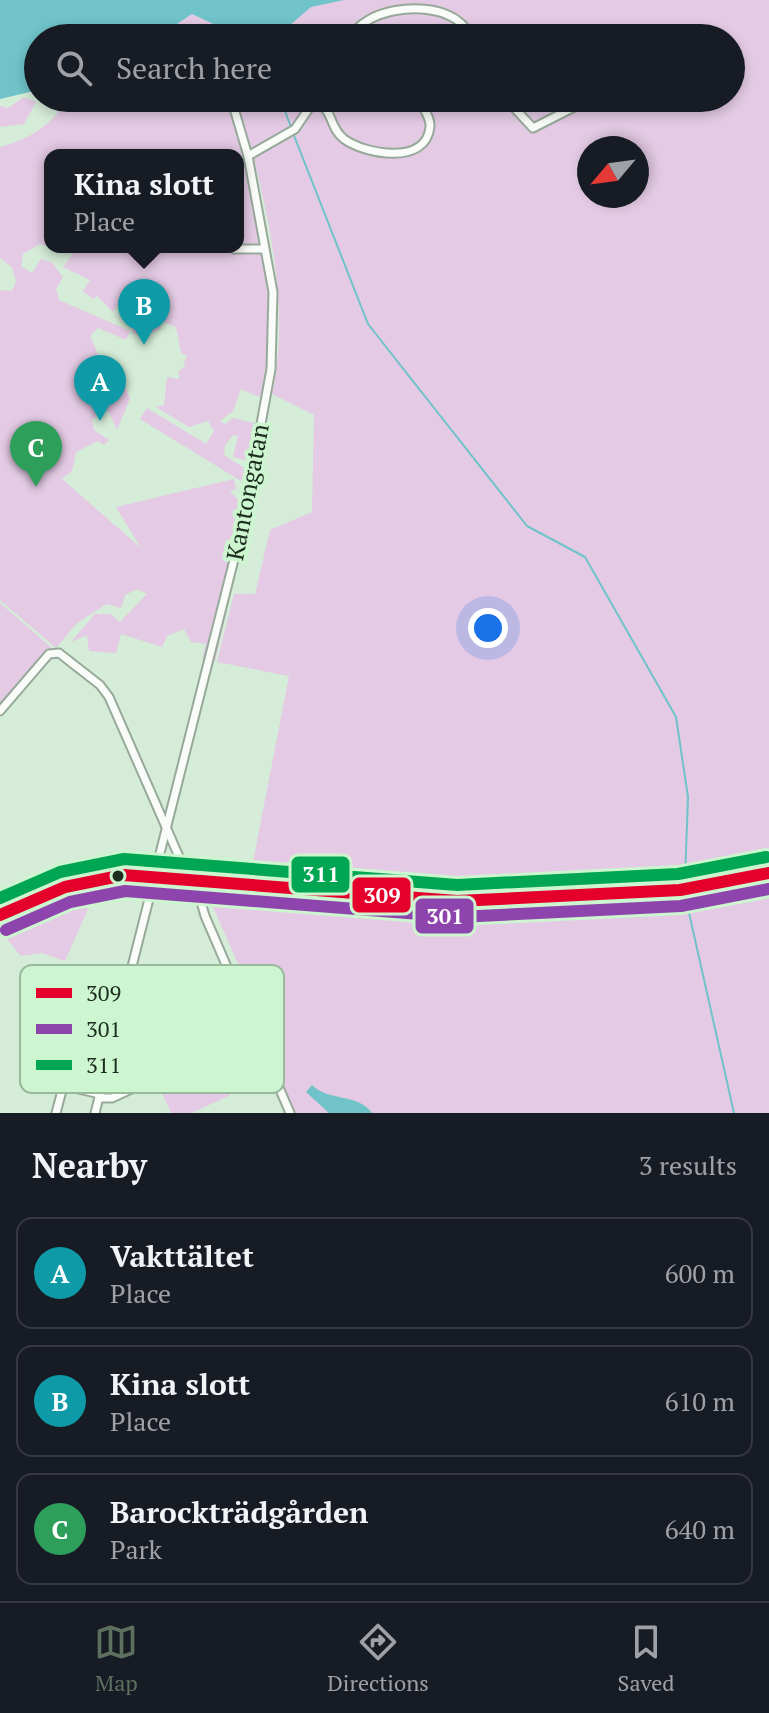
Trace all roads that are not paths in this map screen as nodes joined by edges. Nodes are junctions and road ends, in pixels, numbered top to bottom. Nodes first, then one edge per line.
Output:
1 (364, 24) edge
2 (459, 24) edge
3 (235, 112) edge
4 (306, 112) edge
5 (330, 112) edge
6 (426, 112) edge
7 (518, 112) edge
8 (564, 112) edge
9 (248, 156) junction
10 (244, 249) edge
11 (264, 249) junction
12 (0, 711) edge
13 (165, 828) junction
14 (184, 868) dead end
15 (769, 873) edge
16 (153, 880) junction
17 (204, 884) junction
18 (150, 895) dead end
19 (0, 915) edge
20 (131, 965) edge
21 (226, 965) edge
22 (63, 1093) edge
23 (90, 1093) edge
24 (101, 1093) edge
25 (123, 1093) edge
26 (281, 1093) edge
27 (100, 1096) junction
28 (56, 1113) edge
29 (95, 1113) edge
30 (290, 1113) edge

1 - 2 street
3 - 9 street, Kantongatan
4 - 9 street
5 - 6 street
7 - 8 street
9 - 11 street, Kantongatan
10 - 11 street
11 - 13 street, Kantongatan
12 - 13 street
13 - 14 street
13 - 16 street, Kantongatan
15 - 17 main road
16 - 17 main road
16 - 19 main road
17 - 21 street
18 - 20 street
22 - 28 street
23 - 27 street
24 - 27 street
25 - 27 street
26 - 30 street
27 - 29 street

